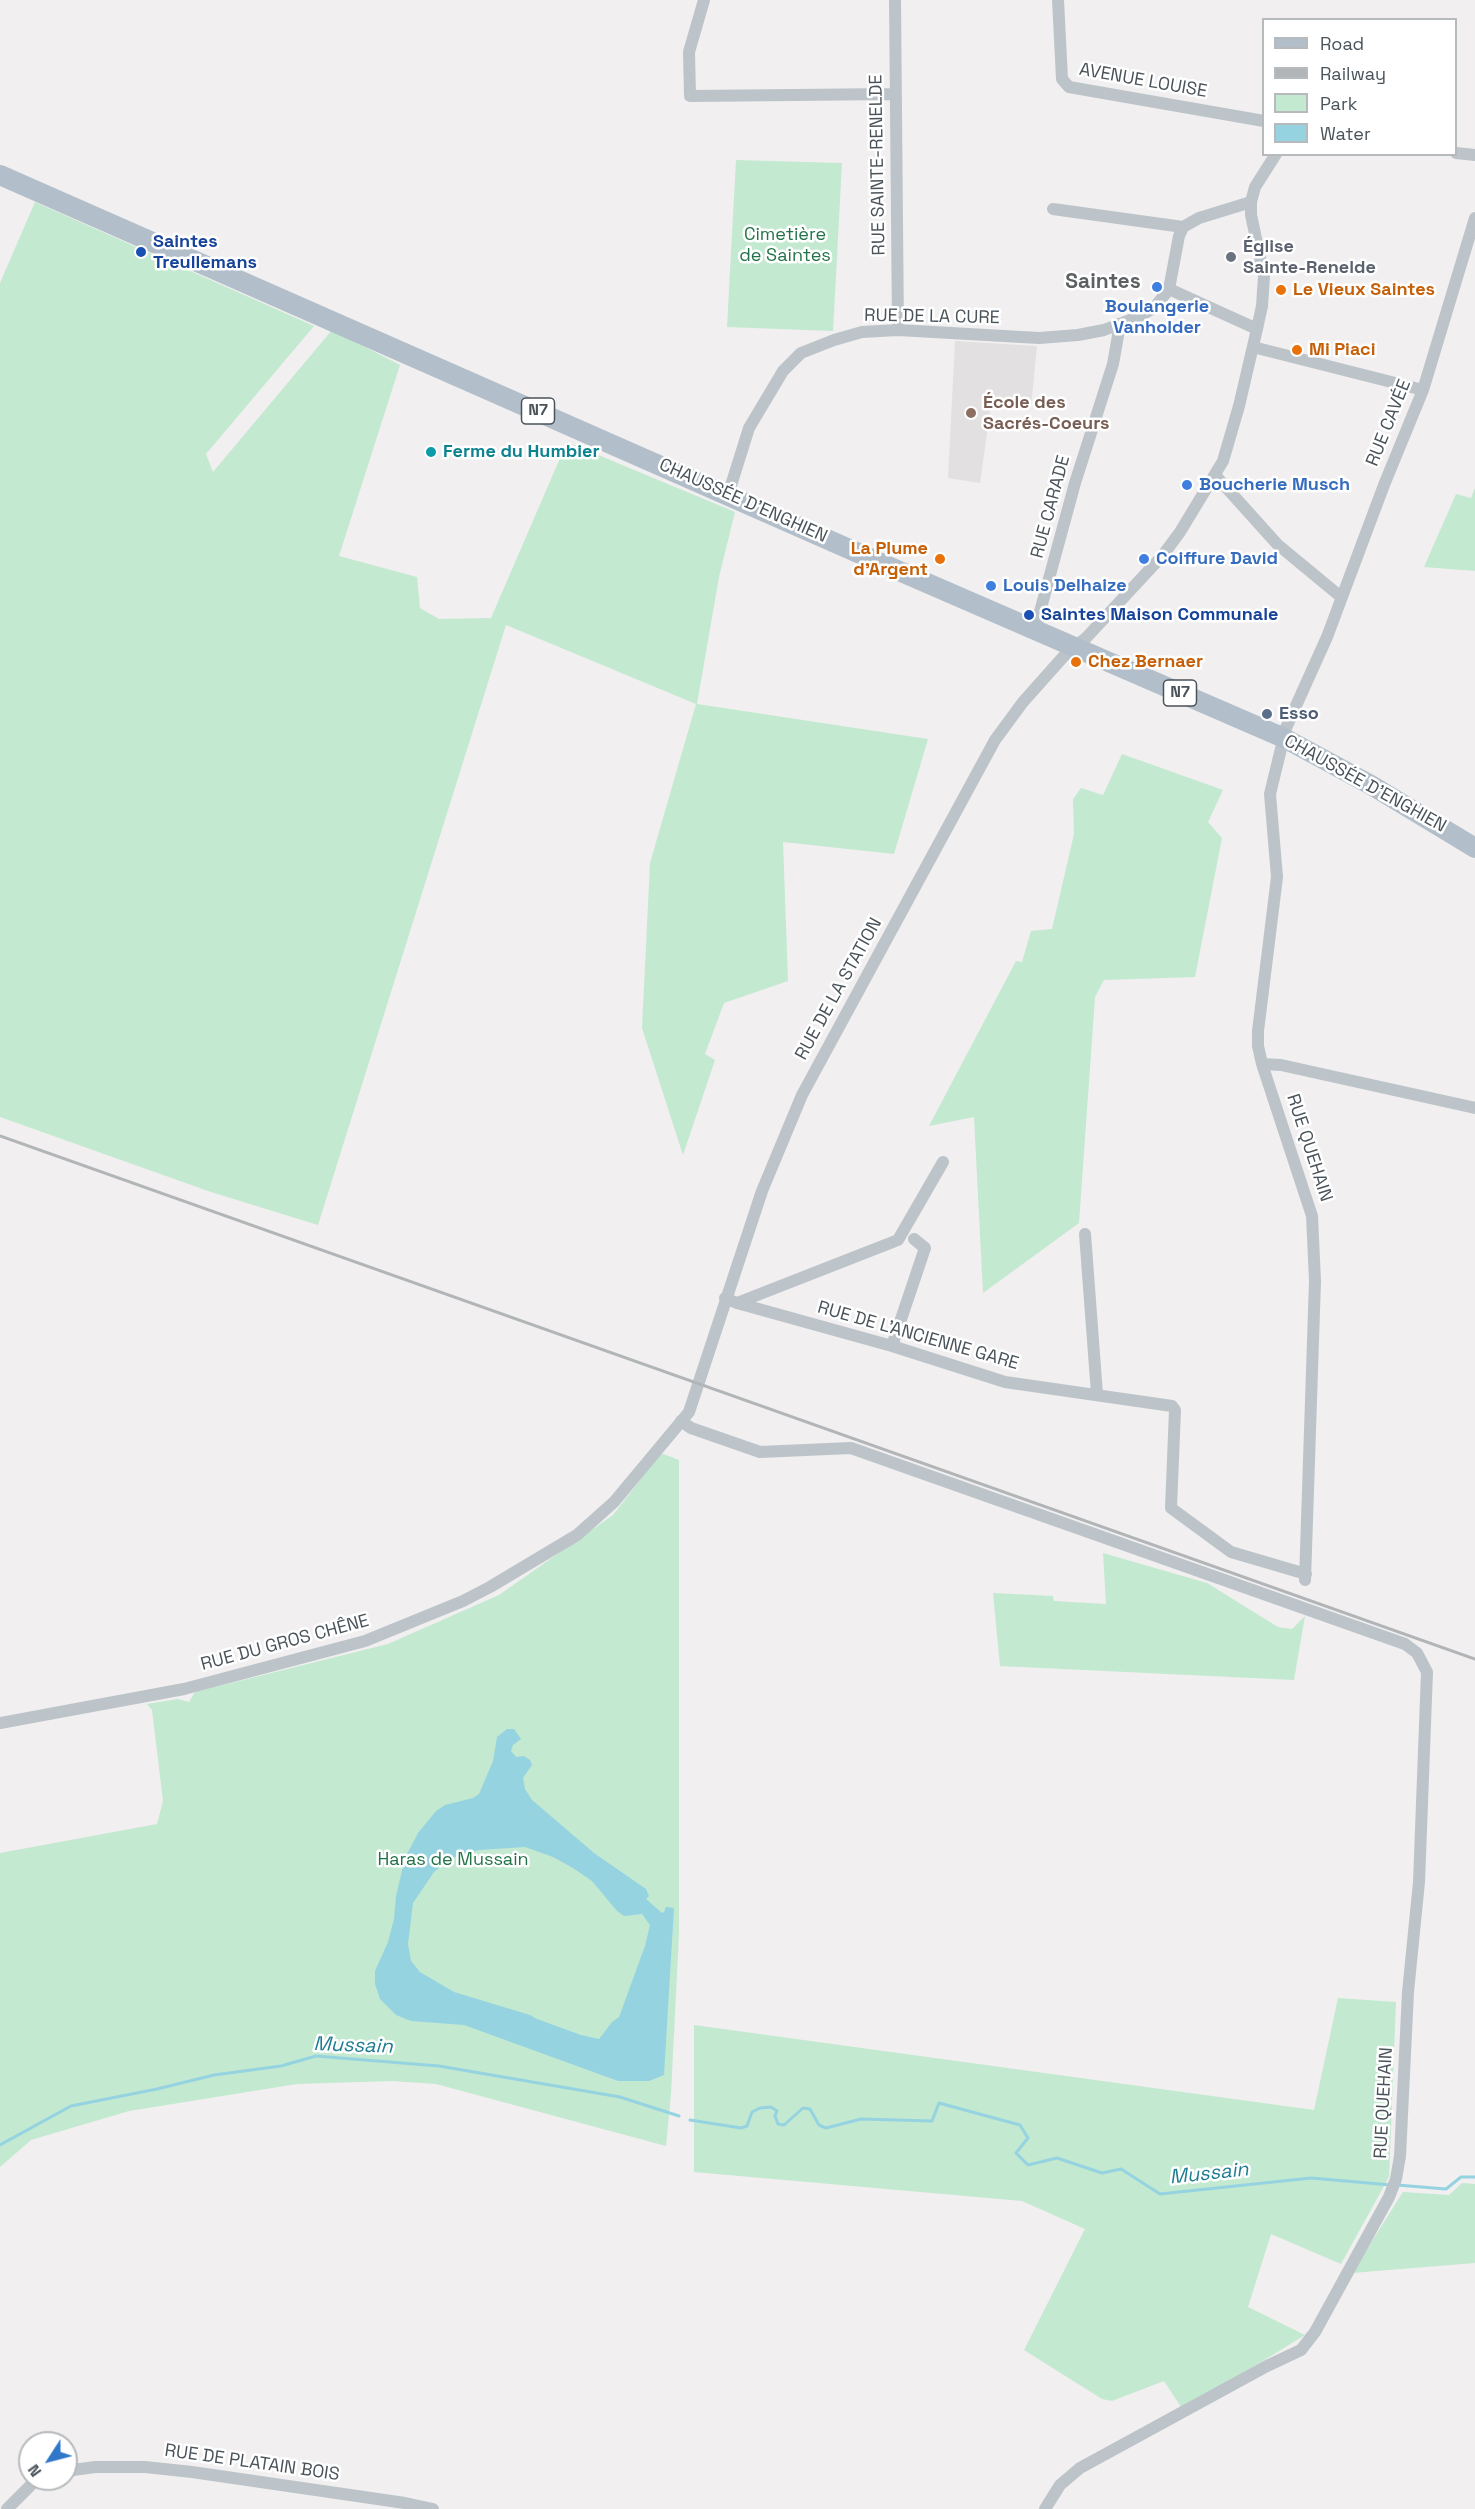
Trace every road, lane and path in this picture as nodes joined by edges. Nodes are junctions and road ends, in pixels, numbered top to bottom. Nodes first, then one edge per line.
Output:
1 (704, 0) edge
2 (895, 0) edge
3 (1058, 0) edge
4 (895, 94) junction
5 (1262, 121) edge
6 (1457, 153) edge
7 (1475, 155) edge
8 (1275, 156) edge
9 (0, 175) edge
10 (1251, 202) junction
11 (1053, 209) dead end
12 (1475, 218) edge
13 (1183, 227) junction
14 (1169, 289) junction
15 (1118, 324) junction
16 (1257, 329) junction
17 (898, 330) junction
18 (1254, 347) junction
19 (1423, 390) junction
20 (1215, 476) junction
21 (728, 495) junction
22 (1341, 597) junction
23 (1035, 630) junction
24 (1076, 648) junction
25 (1284, 738) junction
26 (1475, 848) edge
27 (1262, 1064) junction
28 (1475, 1108) edge
29 (943, 1162) dead end
30 (1085, 1234) dead end
31 (914, 1239) dead end
32 (725, 1298) junction
33 (737, 1303) junction
34 (892, 1346) junction
35 (699, 1383) joint
36 (1097, 1394) junction
37 (681, 1421) junction
38 (1305, 1577) joint
39 (0, 1723) edge
40 (78, 2469) edge
41 (25, 2491) edge
42 (7, 2509) edge
43 (433, 2509) edge
44 (1045, 2509) edge

1 - 4 street
2 - 4 street, RUE SAINTE-RENELDE
3 - 5 street, AVENUE LOUISE
4 - 17 street, RUE SAINTE-RENELDE
6 - 7 street
8 - 10 street
9 - 21 main road, CHAUSSÉE D'ENGHIEN / N7
10 - 13 street
10 - 16 street, RUE DE LA STATION
11 - 13 street
12 - 19 street, RUE CAVÉE
13 - 14 street
14 - 15 street, RUE DE LA CURE
14 - 16 street
15 - 17 street, RUE DE LA CURE
15 - 23 street, RUE CARADE
16 - 18 street, RUE DE LA STATION
17 - 21 street, RUE DE LA CURE
18 - 19 street
18 - 20 street, RUE DE LA STATION
19 - 22 street, RUE CAVÉE
20 - 22 street
20 - 24 street, RUE DE LA STATION
21 - 23 main road, CHAUSSÉE D'ENGHIEN / N7
22 - 25 street, RUE CAVÉE
23 - 24 main road, CHAUSSÉE D'ENGHIEN / N7
24 - 25 main road, CHAUSSÉE D'ENGHIEN / N7
24 - 32 street, RUE DE LA STATION
25 - 26 main road, CHAUSSÉE D'ENGHIEN / N7
25 - 27 street, RUE QUEHAIN
27 - 28 street
27 - 38 street, RUE QUEHAIN
29 - 33 street
30 - 36 street
31 - 34 street
32 - 33 street, RUE DE L'ANCIENNE GARE
32 - 35 street, RUE DE LA STATION
33 - 34 street, RUE DE L'ANCIENNE GARE
34 - 36 street, RUE DE L'ANCIENNE GARE
35 - 37 street, RUE DU GROS CHÊNE
36 - 38 street, RUE DE L'ANCIENNE GARE
37 - 39 street, RUE DU GROS CHÊNE
37 - 44 street, RUE QUEHAIN
40 - 43 street, RUE DE PLATAIN BOIS
41 - 42 street

